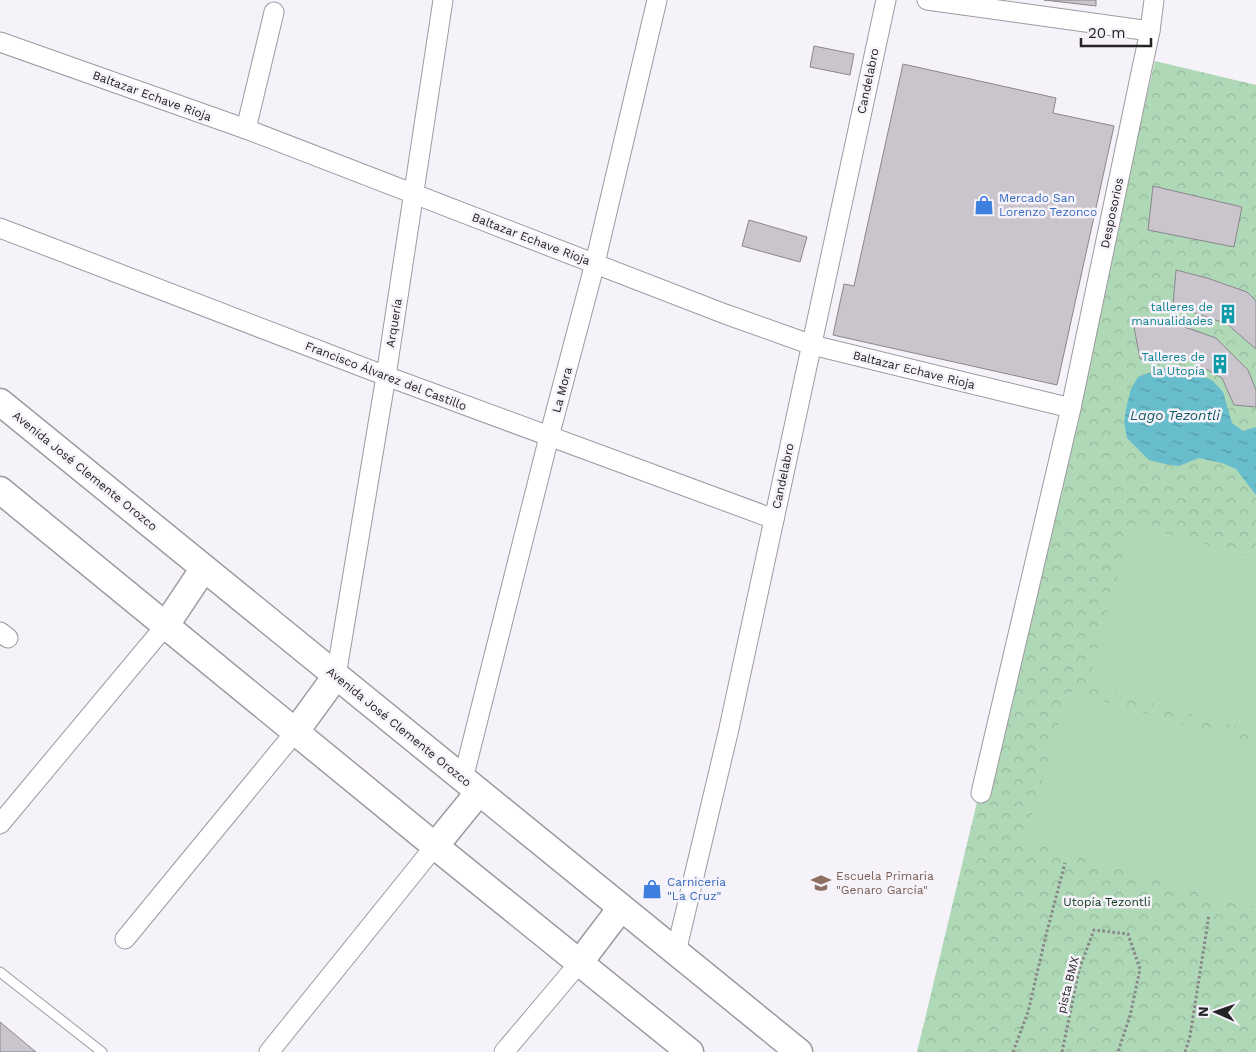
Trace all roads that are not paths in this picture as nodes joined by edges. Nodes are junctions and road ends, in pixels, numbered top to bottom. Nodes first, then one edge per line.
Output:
1 (443, 0) edge
2 (657, 0) edge
3 (886, 0) edge
4 (927, 0) edge
5 (1154, 0) edge
6 (274, 12) dead end
7 (1150, 31) junction
8 (0, 42) edge
9 (246, 129) junction
10 (414, 193) junction
11 (0, 228) edge
12 (594, 263) junction
13 (812, 345) junction
14 (386, 376) junction
15 (0, 402) edge
16 (1069, 417) junction
17 (549, 437) junction
18 (0, 490) edge
19 (774, 519) junction
20 (204, 568) junction
21 (166, 625) junction
22 (336, 676) junction
23 (296, 731) junction
24 (471, 786) junction
25 (981, 793) dead end
26 (0, 824) edge
27 (435, 846) junction
28 (621, 908) junction
29 (124, 939) dead end
30 (676, 952) junction
31 (580, 962) junction
32 (0, 972) edge
33 (102, 1052) edge
34 (269, 1052) edge
35 (504, 1052) edge
36 (690, 1052) edge
37 (799, 1052) edge

1 - 10 street, Arquería
2 - 12 street, La Mora
3 - 13 street, Candelabro
4 - 7 street
5 - 7 street, Desposorios
6 - 9 street
7 - 16 street, Desposorios
8 - 9 street, Baltazar Echave Rioja
9 - 10 street, Baltazar Echave Rioja
10 - 12 street, Baltazar Echave Rioja
10 - 14 street, Arquería
11 - 14 street, Francisco Álvarez del Castillo
12 - 13 street, Baltazar Echave Rioja
12 - 17 street, La Mora
13 - 16 street, Baltazar Echave Rioja
13 - 19 street, Candelabro
14 - 17 street, Francisco Álvarez del Castillo
14 - 22 street, Arquería
15 - 20 street, Avenida José Clemente Orozco
16 - 25 street, Desposorios
17 - 19 street, Francisco Álvarez del Castillo
17 - 24 street, La Mora
18 - 21 street
19 - 30 street, Candelabro
20 - 21 street
20 - 22 street, Avenida José Clemente Orozco
21 - 23 street
21 - 26 street
22 - 23 street
22 - 24 street, Avenida José Clemente Orozco
23 - 27 street
23 - 29 street
24 - 27 street
24 - 28 street, Avenida José Clemente Orozco
27 - 31 street
27 - 34 street
28 - 30 street, Avenida José Clemente Orozco
28 - 31 street
30 - 37 street, Avenida José Clemente Orozco
31 - 35 street
31 - 36 street
32 - 33 lane

